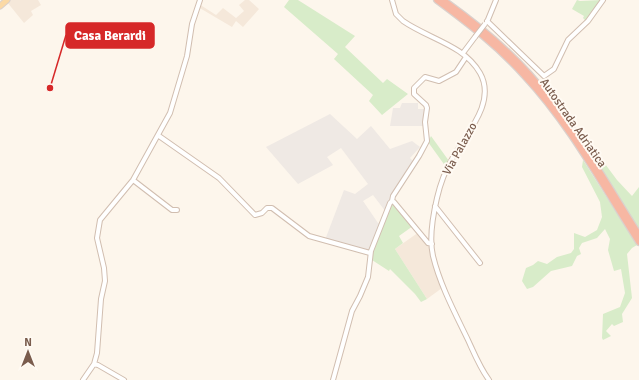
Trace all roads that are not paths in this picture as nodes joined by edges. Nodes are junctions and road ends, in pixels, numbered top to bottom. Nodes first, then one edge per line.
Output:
1 (7, 0) edge
2 (200, 0) edge
3 (392, 0) edge
4 (437, 0) edge
5 (443, 0) edge
6 (496, 0) edge
7 (603, 0) edge
8 (0, 6) edge
9 (486, 22) junction
10 (464, 55) junction
11 (158, 136) junction
12 (133, 180) junction
13 (392, 201) junction
14 (435, 206) junction
15 (177, 210) dead end
16 (639, 234) edge
17 (639, 242) edge
18 (432, 244) junction
19 (370, 253) junction
20 (480, 263) dead end
21 (94, 364) junction
22 (83, 380) edge
23 (124, 380) edge
24 (332, 380) edge
25 (489, 380) edge

1 - 8 main road
2 - 11 street
3 - 10 street, Via Palazzo
4 - 17 highway, Autostrada Adriatica
5 - 16 highway, Autostrada Adriatica
6 - 9 street
7 - 9 street
9 - 10 street, bridge
10 - 13 street
10 - 14 street, Via Palazzo
11 - 12 street
11 - 19 street
12 - 15 street
12 - 21 street
13 - 18 street
13 - 19 street
14 - 18 street, Via Palazzo
14 - 20 street
18 - 25 street, Via Palazzo
19 - 24 street
21 - 22 street
21 - 23 street

